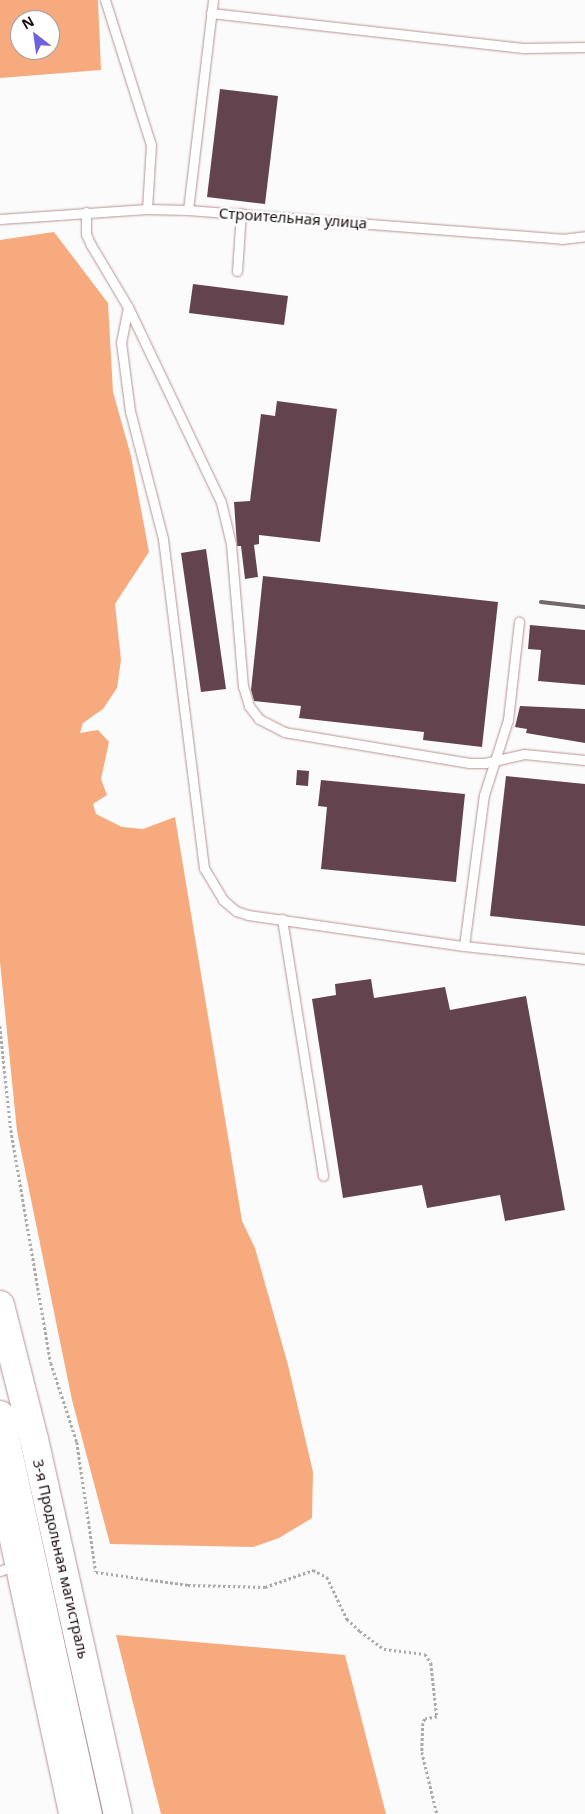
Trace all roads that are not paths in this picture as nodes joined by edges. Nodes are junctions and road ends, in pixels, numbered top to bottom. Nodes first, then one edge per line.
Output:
1 (105, 0) edge
2 (213, 0) edge
3 (211, 13) junction
4 (585, 47) edge
5 (147, 209) junction
6 (188, 210) junction
7 (86, 212) junction
8 (241, 214) junction
9 (0, 219) edge
10 (585, 236) edge
11 (237, 271) dead end
12 (128, 307) junction
13 (519, 622) dead end
14 (496, 759) junction
15 (585, 760) edge
16 (282, 920) junction
17 (464, 946) junction
18 (585, 959) edge
19 (323, 1176) dead end
20 (0, 1305) edge
21 (0, 1415) edge
22 (0, 1489) edge
23 (9, 1568) edge
24 (70, 1814) edge
25 (88, 1814) edge
26 (118, 1814) edge

1 - 5 lane
2 - 3 lane
3 - 4 lane
3 - 6 lane
5 - 6 lane, Строительная улица
5 - 7 lane, Строительная улица
6 - 8 lane, Строительная улица
7 - 9 lane, Строительная улица
7 - 12 lane
8 - 10 lane, Строительная улица
8 - 11 lane
12 - 14 lane
12 - 16 lane
13 - 14 lane
14 - 15 lane
14 - 17 lane
16 - 17 lane
16 - 19 lane
17 - 18 lane
20 - 26 highway, 3-я Продольная магистраль
21 - 25 highway, 3-я Продольная магистраль
22 - 23 street
23 - 24 street

